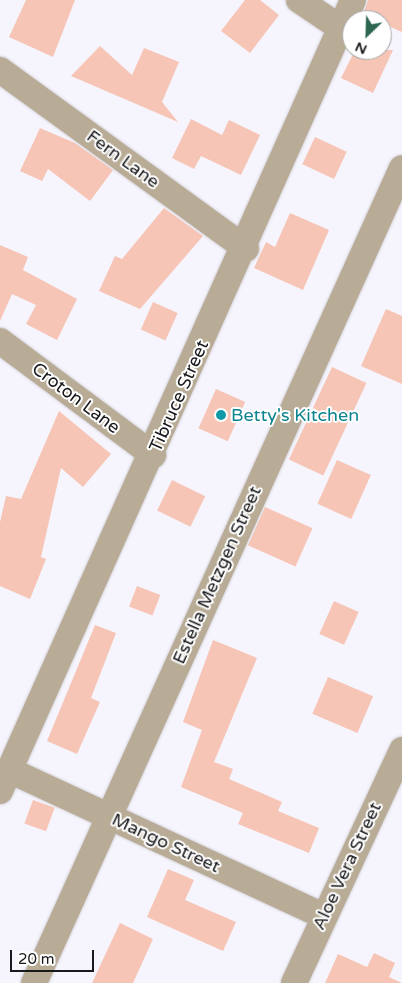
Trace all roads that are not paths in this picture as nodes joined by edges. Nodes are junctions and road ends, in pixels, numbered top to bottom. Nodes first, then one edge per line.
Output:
1 (299, 0) edge
2 (353, 0) edge
3 (338, 27) junction
4 (0, 70) edge
5 (402, 168) edge
6 (246, 249) junction
7 (0, 341) edge
8 (153, 455) junction
9 (402, 750) edge
10 (4, 780) edge
11 (108, 816) junction
12 (323, 916) junction
13 (34, 983) edge
14 (294, 983) edge

1 - 3 street
2 - 3 street, Tibruce Street
3 - 6 street, Tibruce Street
4 - 6 street, Fern Lane
5 - 11 street, Estella Metzgen Street
6 - 8 street, Tibruce Street
7 - 8 street, Croton Lane
8 - 10 street, Tibruce Street
9 - 12 street, Aloe Vera Street
10 - 11 street, Mango Street
11 - 12 street, Mango Street
11 - 13 street, Estella Metzgen Street
12 - 14 street, Aloe Vera Street

